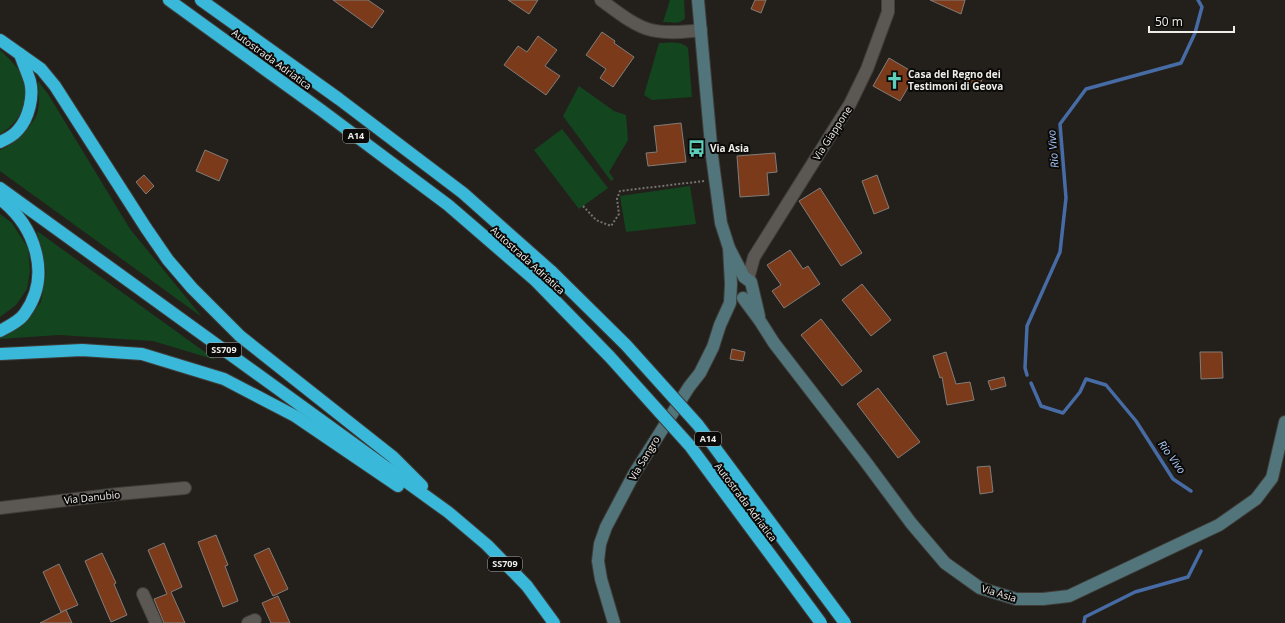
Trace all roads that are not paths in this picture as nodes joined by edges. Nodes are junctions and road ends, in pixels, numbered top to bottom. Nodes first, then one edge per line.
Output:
1 (169, 0) edge
2 (201, 0) edge
3 (601, 0) edge
4 (698, 0) edge
5 (888, 0) edge
6 (701, 30) junction
7 (0, 40) edge
8 (20, 54) junction
9 (0, 142) edge
10 (0, 188) edge
11 (0, 199) edge
12 (729, 248) junction
13 (754, 257) junction
14 (737, 263) junction
15 (748, 281) junction
16 (734, 295) junction
17 (760, 321) junction
18 (0, 330) edge
19 (0, 354) edge
20 (1285, 422) edge
21 (185, 488) dead end
22 (0, 508) edge
23 (448, 512) junction
24 (143, 594) dead end
25 (156, 623) edge
26 (554, 623) edge
27 (614, 623) edge
28 (821, 623) edge
29 (845, 623) edge

1 - 28 highway, Autostrada Adriatica / A14, bridge
2 - 29 highway, Autostrada Adriatica / A14, bridge
3 - 6 street
4 - 6 street, Via Asia
5 - 13 street, Via Giappone
6 - 12 street, Via Asia
7 - 8 highway
8 - 9 highway
8 - 23 highway
10 - 23 highway, SS709
11 - 18 highway
12 - 14 street, Via Asia
12 - 16 street, Via Asia
13 - 14 street
13 - 15 street, Via Giappone
14 - 15 street, Via Asia
15 - 16 street
15 - 16 street
15 - 17 street, Via Asia
16 - 17 street, Via Asia
16 - 27 street, Via Sangro
17 - 20 street, Via Asia
19 - 23 highway
21 - 22 street, Via Danubio
23 - 26 highway, SS709
24 - 25 street

